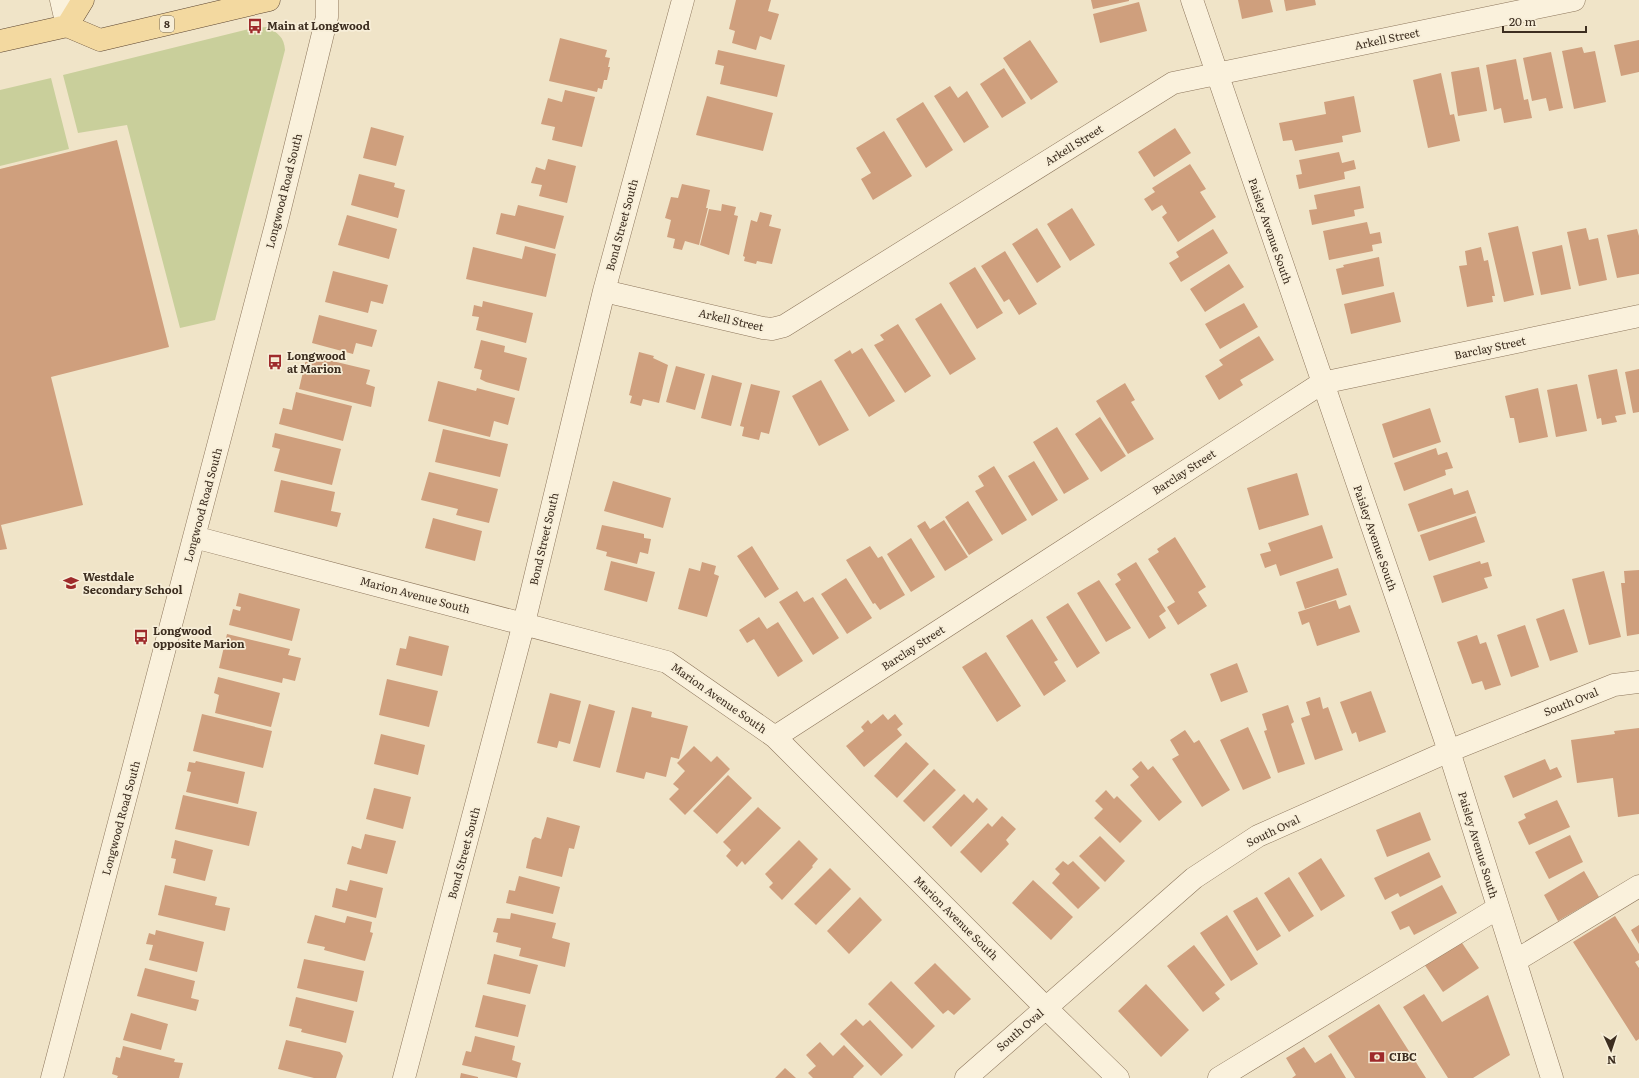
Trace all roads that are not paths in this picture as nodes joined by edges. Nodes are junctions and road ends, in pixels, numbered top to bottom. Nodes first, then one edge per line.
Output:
1 (61, 0) edge
2 (83, 0) edge
3 (269, 0) edge
4 (327, 0) edge
5 (683, 0) edge
6 (1192, 0) edge
7 (1574, 0) edge
8 (67, 26) junction
9 (0, 41) edge
10 (1217, 75) junction
11 (604, 291) junction
12 (1639, 316) edge
13 (1322, 383) junction
14 (194, 537) junction
15 (524, 623) junction
16 (1639, 682) edge
17 (775, 737) junction
18 (1449, 751) junction
19 (1639, 886) edge
20 (1498, 908) junction
21 (1515, 962) junction
22 (1046, 1008) junction
23 (52, 1078) edge
24 (404, 1078) edge
25 (966, 1078) edge
26 (1118, 1078) edge
27 (1219, 1078) edge
28 (1552, 1078) edge

1 - 8 street
2 - 8 main road
3 - 8 main road, 8
4 - 14 street, Longwood Road South
5 - 11 street, Bond Street South
6 - 10 street, Paisley Avenue South
7 - 10 street, Arkell Street
8 - 9 main road
10 - 11 street, Arkell Street
10 - 13 street, Paisley Avenue South
11 - 15 street, Bond Street South
12 - 13 street, Barclay Street
13 - 17 street, Barclay Street
13 - 18 street, Paisley Avenue South
14 - 15 street, Marion Avenue South
14 - 23 street, Longwood Road South
15 - 17 street, Marion Avenue South
15 - 24 street, Bond Street South
16 - 18 street, South Oval
17 - 22 street, Marion Avenue South
18 - 20 street, Paisley Avenue South
18 - 22 street, South Oval
19 - 21 street
20 - 21 street, Paisley Avenue South
20 - 27 street
21 - 28 street, Paisley Avenue South
22 - 25 street, South Oval
22 - 26 street, Marion Avenue South

